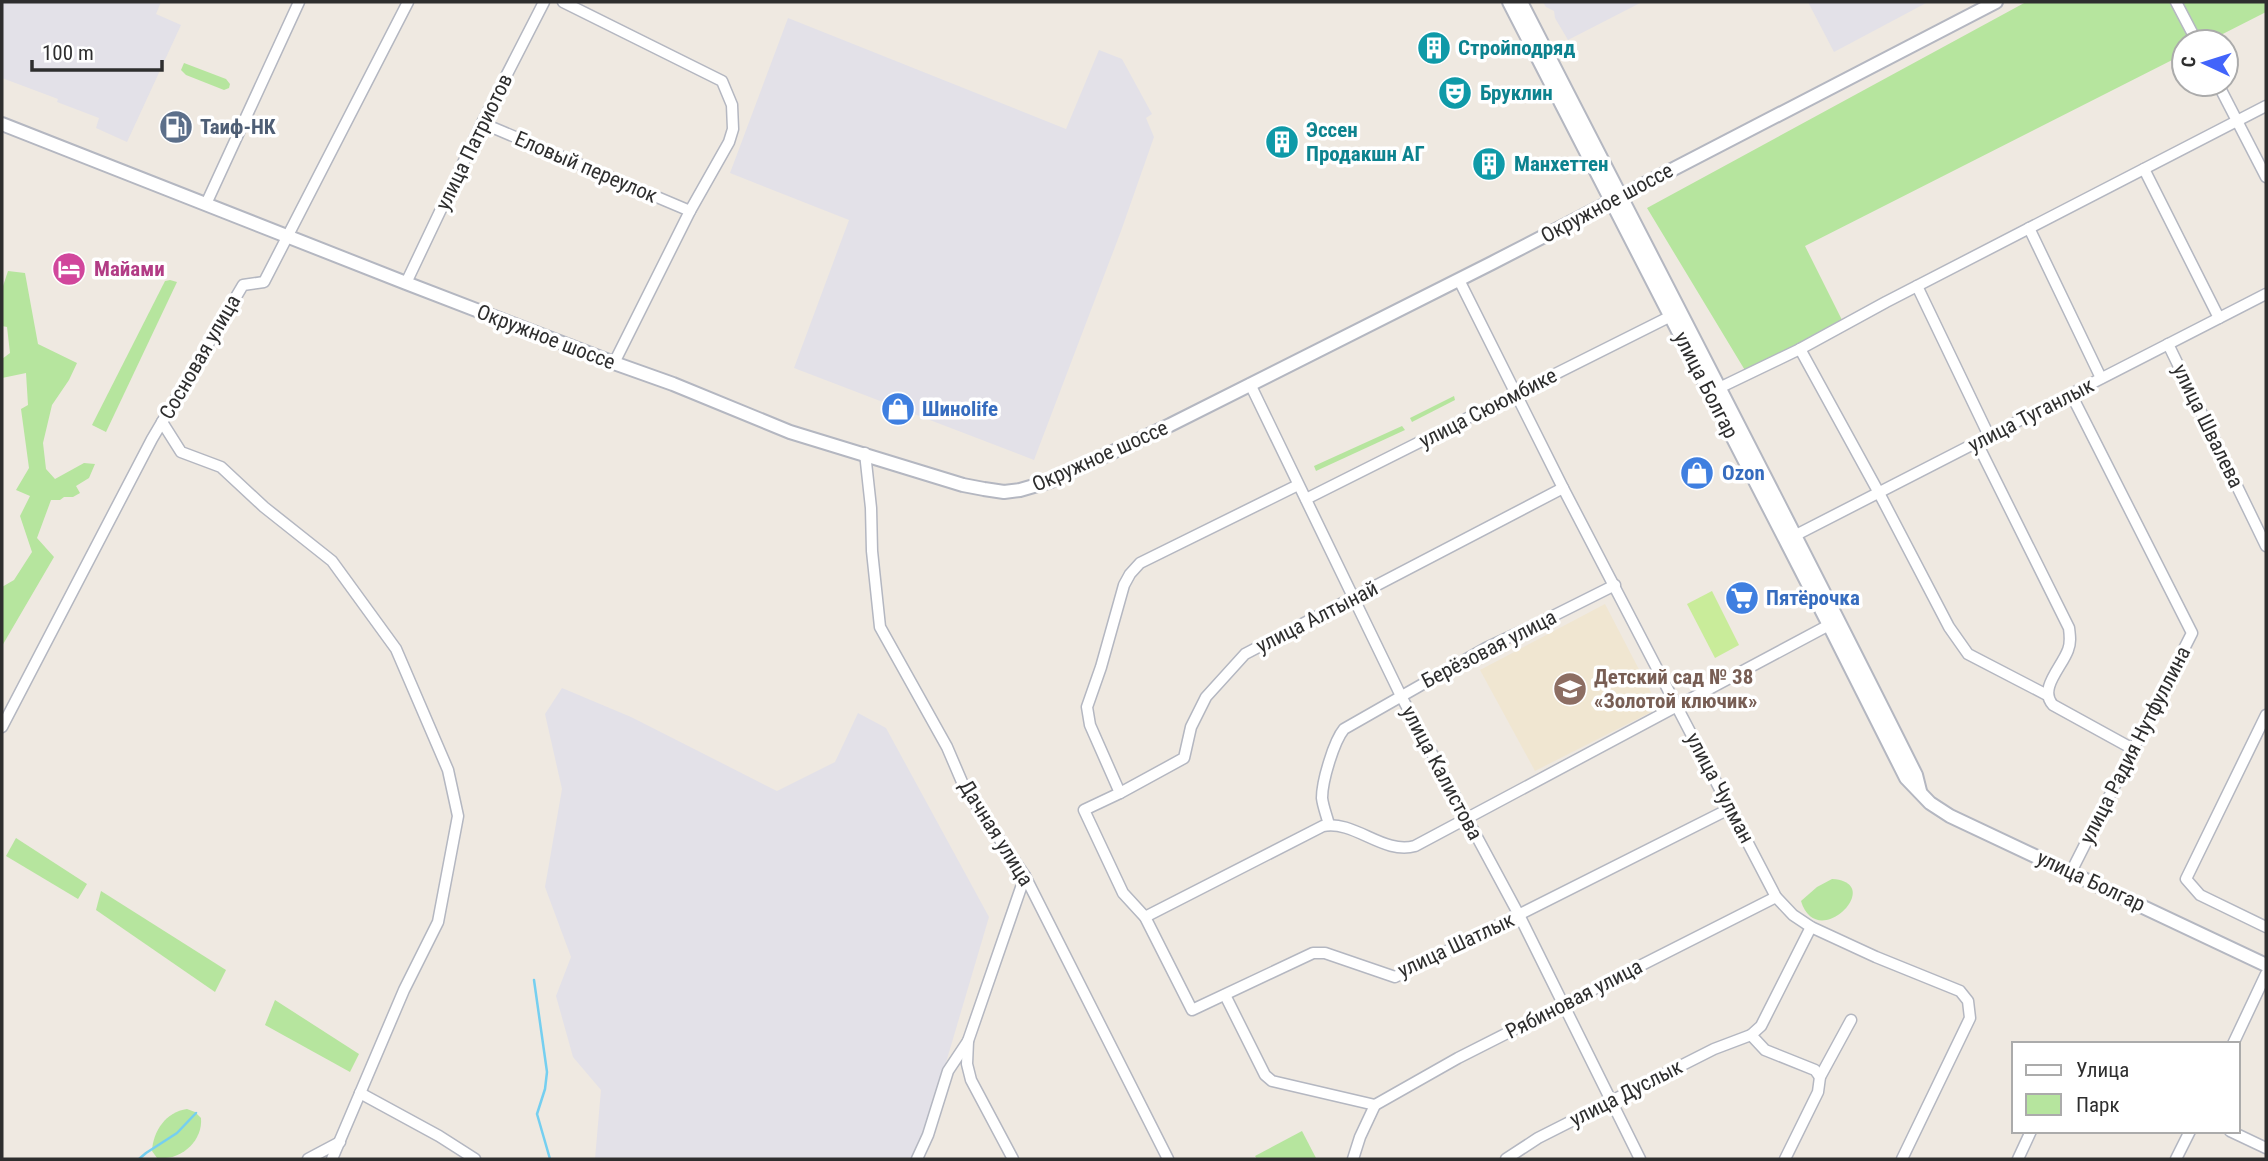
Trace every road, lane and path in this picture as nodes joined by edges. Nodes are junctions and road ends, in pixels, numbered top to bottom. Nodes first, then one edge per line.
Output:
1 (299, 2) edge
2 (408, 2) edge
3 (544, 2) edge
4 (563, 2) edge
5 (1509, 2) edge
6 (1521, 2) edge
7 (1996, 2) edge
8 (2176, 2) edge
9 (2190, 28) edge
10 (2225, 98) edge
11 (2266, 106) edge
12 (2237, 121) junction
13 (482, 123) junction
14 (2, 124) edge
15 (2144, 169) junction
16 (2266, 177) edge
17 (1615, 198) junction
18 (206, 204) junction
19 (690, 211) junction
20 (2029, 228) junction
21 (287, 236) junction
22 (1459, 280) junction
23 (406, 283) junction
24 (1917, 286) junction
25 (2266, 294) edge
26 (1671, 316) junction
27 (2219, 318) junction
28 (2168, 344) junction
29 (1800, 349) junction
30 (614, 363) junction
31 (2101, 379) junction
32 (1250, 384) junction
33 (1719, 388) junction
34 (2071, 394) junction
35 (1516, 395) junction
36 (162, 422) junction
37 (1989, 436) junction
38 (1976, 443) junction
39 (865, 453) junction
40 (1298, 485) junction
41 (1563, 488) junction
42 (1879, 493) junction
43 (1306, 499) junction
44 (1796, 535) junction
45 (2266, 546) edge
46 (1615, 584) junction
47 (1353, 598) junction
48 (1829, 625) junction
49 (2047, 695) junction
50 (1401, 696) junction
51 (1677, 706) junction
52 (2266, 715) edge
53 (2, 727) edge
54 (2133, 749) junction
55 (1920, 791) junction
56 (1120, 793) junction
57 (1731, 808) junction
58 (1467, 819) junction
59 (1329, 825) junction
60 (2071, 872) junction
61 (1025, 876) junction
62 (1776, 897) junction
63 (1519, 915) junction
64 (1145, 917) junction
65 (2266, 927) edge
66 (1811, 928) junction
67 (2266, 965) edge
68 (2266, 974) edge
69 (1225, 995) junction
70 (1564, 1005) junction
71 (1851, 1020) dead end
72 (1751, 1035) junction
73 (968, 1041) junction
74 (2234, 1042) edge
75 (1820, 1077) junction
76 (360, 1093) junction
77 (1612, 1100) junction
78 (1375, 1105) junction
79 (2030, 1133) edge
80 (2189, 1133) edge
81 (2234, 1133) edge
82 (340, 1142) junction
83 (2266, 1148) edge
84 (308, 1159) edge
85 (332, 1159) edge
86 (475, 1159) edge
87 (917, 1159) edge
88 (1013, 1159) edge
89 (1168, 1159) edge
90 (1353, 1159) edge
91 (1506, 1159) edge
92 (1640, 1159) edge
93 (1785, 1159) edge
94 (1902, 1159) edge
95 (2018, 1159) edge
96 (2176, 1159) edge

1 - 18 street
2 - 21 street, Сосновая улица
3 - 13 street, улица Патриотов
4 - 19 street
5 - 17 street
6 - 17 street
7 - 17 street, Окружное шоссе
8 - 9 street
10 - 12 street
11 - 12 street
12 - 15 street
12 - 16 street
13 - 19 street, Еловый переулок
13 - 23 street, улица Патриотов
14 - 18 street, Окружное шоссе
15 - 20 street
15 - 27 street
17 - 22 street, Окружное шоссе
17 - 26 street, улица Болгар
17 - 33 street, улица Болгар
18 - 21 street, Окружное шоссе
19 - 30 street
20 - 24 street
20 - 31 street
21 - 23 street, Окружное шоссе
21 - 36 street, Сосновая улица
22 - 32 street, Окружное шоссе
22 - 35 street, улица Чулман
23 - 30 street, Окружное шоссе
24 - 29 street
24 - 37 street
25 - 27 street, улица Туганлык
26 - 35 street, улица Сююмбике
26 - 48 street, улица Болгар
27 - 28 street, улица Туганлык
28 - 31 street, улица Туганлык
28 - 45 street, улица Швалева
29 - 33 street
29 - 42 street
30 - 39 street, Окружное шоссе
31 - 34 street, улица Туганлык
32 - 39 street, Окружное шоссе
32 - 40 street, улица Калистова
33 - 44 street, улица Болгар
34 - 37 street, улица Туганлык
34 - 54 street, улица Радия Нутфуллина
35 - 41 street, улица Чулман
35 - 43 street, улица Сююмбике
36 - 53 street, Сосновая улица
36 - 76 street
37 - 38 street, улица Туганлык
38 - 42 street, улица Туганлык
38 - 49 street
39 - 61 street, Дачная улица
40 - 43 street, улица Калистова
40 - 56 street
41 - 46 street, улица Чулман
41 - 47 street, улица Алтынай
42 - 44 street, улица Туганлык
42 - 49 street
43 - 47 street, улица Калистова
44 - 55 street, улица Болгар
46 - 50 street, Берёзовая улица
46 - 51 street, улица Чулман
47 - 50 street, улица Калистова
47 - 56 street, улица Алтынай
48 - 51 street
48 - 55 street, улица Болгар
49 - 54 street
50 - 58 street, улица Калистова
50 - 59 street, Берёзовая улица
51 - 57 street, улица Чулман
51 - 58 street
52 - 65 street
54 - 60 street, улица Радия Нутфуллина
55 - 60 street, улица Болгар
56 - 64 street, улица Алтынай
57 - 62 street, улица Чулман
57 - 63 street, улица Шатлык
58 - 59 street
58 - 63 street, улица Калистова
59 - 64 street
60 - 67 street, улица Болгар
61 - 73 street
61 - 89 street, Дачная улица
62 - 66 street, улица Чулман
62 - 70 street, Рябиновая улица
63 - 69 street, улица Шатлык
63 - 70 street, улица Калистова
64 - 69 street, улица Шатлык
66 - 72 street
66 - 94 street, улица Чулман
68 - 74 street
69 - 78 street
70 - 77 street, улица Калистова
70 - 78 street, Рябиновая улица
71 - 75 street
72 - 75 street
72 - 77 street, улица Дуслык
73 - 87 street
73 - 88 street
75 - 93 street
76 - 82 street
76 - 86 street
77 - 91 street, улица Дуслык
77 - 92 street, улица Калистова
78 - 90 street
79 - 95 street
80 - 96 street
81 - 83 street
82 - 84 street
82 - 85 street

